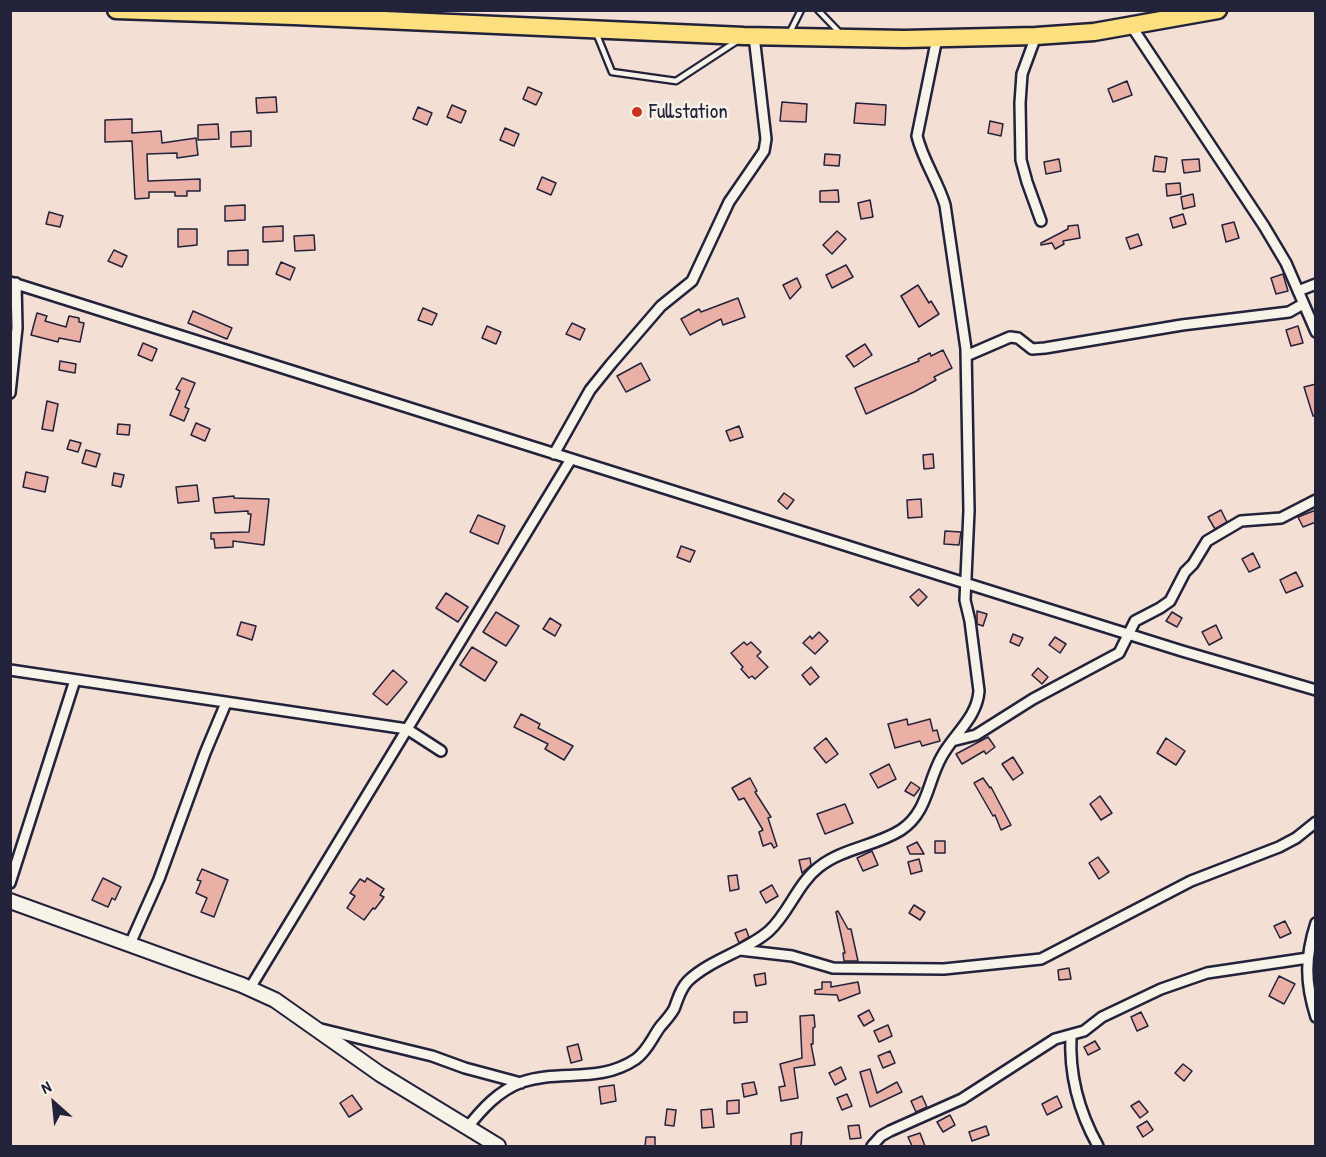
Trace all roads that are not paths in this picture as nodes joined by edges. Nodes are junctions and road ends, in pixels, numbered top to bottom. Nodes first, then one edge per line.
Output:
1 (116, 10) edge
2 (801, 10) edge
3 (818, 10) edge
4 (1218, 10) edge
5 (1132, 27) junction
6 (595, 30) junction
7 (749, 36) junction
8 (1036, 36) junction
9 (787, 37) junction
10 (844, 38) junction
11 (937, 38) junction
12 (1041, 221) dead end
13 (13, 283) edge
14 (1316, 284) edge
15 (1298, 291) junction
16 (1304, 304) junction
17 (1316, 332) edge
18 (966, 356) junction
19 (10, 393) edge
20 (554, 453) junction
21 (571, 459) junction
22 (1316, 500) edge
23 (965, 583) junction
24 (1128, 634) junction
25 (10, 670) edge
26 (75, 680) junction
27 (1316, 690) edge
28 (226, 703) junction
29 (407, 729) junction
30 (952, 741) junction
31 (441, 751) dead end
32 (1316, 822) edge
33 (10, 883) edge
34 (10, 902) edge
35 (1316, 923) edge
36 (130, 944) junction
37 (740, 950) junction
38 (1308, 958) junction
39 (250, 988) junction
40 (1316, 1017) edge
41 (314, 1028) junction
42 (1071, 1035) junction
43 (521, 1083) junction
44 (467, 1128) junction
45 (498, 1146) edge
46 (872, 1146) edge
47 (1098, 1146) edge

1 - 6 highway
2 - 9 lane
3 - 10 lane
4 - 5 highway
5 - 8 highway
5 - 15 street
6 - 7 highway
6 - 7 lane
7 - 9 highway
7 - 20 street
8 - 11 highway
8 - 12 street
9 - 10 highway
10 - 11 highway
11 - 18 street
13 - 19 street
13 - 20 street
14 - 15 street
15 - 16 street
16 - 17 street
16 - 18 street
18 - 23 street
20 - 21 street
21 - 23 street
21 - 29 street
22 - 24 street
23 - 24 street
23 - 30 street
24 - 27 street
24 - 30 street
25 - 26 street
26 - 28 street
26 - 33 street
28 - 29 street
28 - 36 street
29 - 31 street
29 - 39 street
30 - 37 street
32 - 37 street
34 - 36 street
35 - 38 street
36 - 39 street
37 - 43 street
38 - 40 street
38 - 42 street
39 - 41 street
41 - 43 street
41 - 44 street
42 - 46 street
42 - 47 street
43 - 44 street
44 - 45 street

